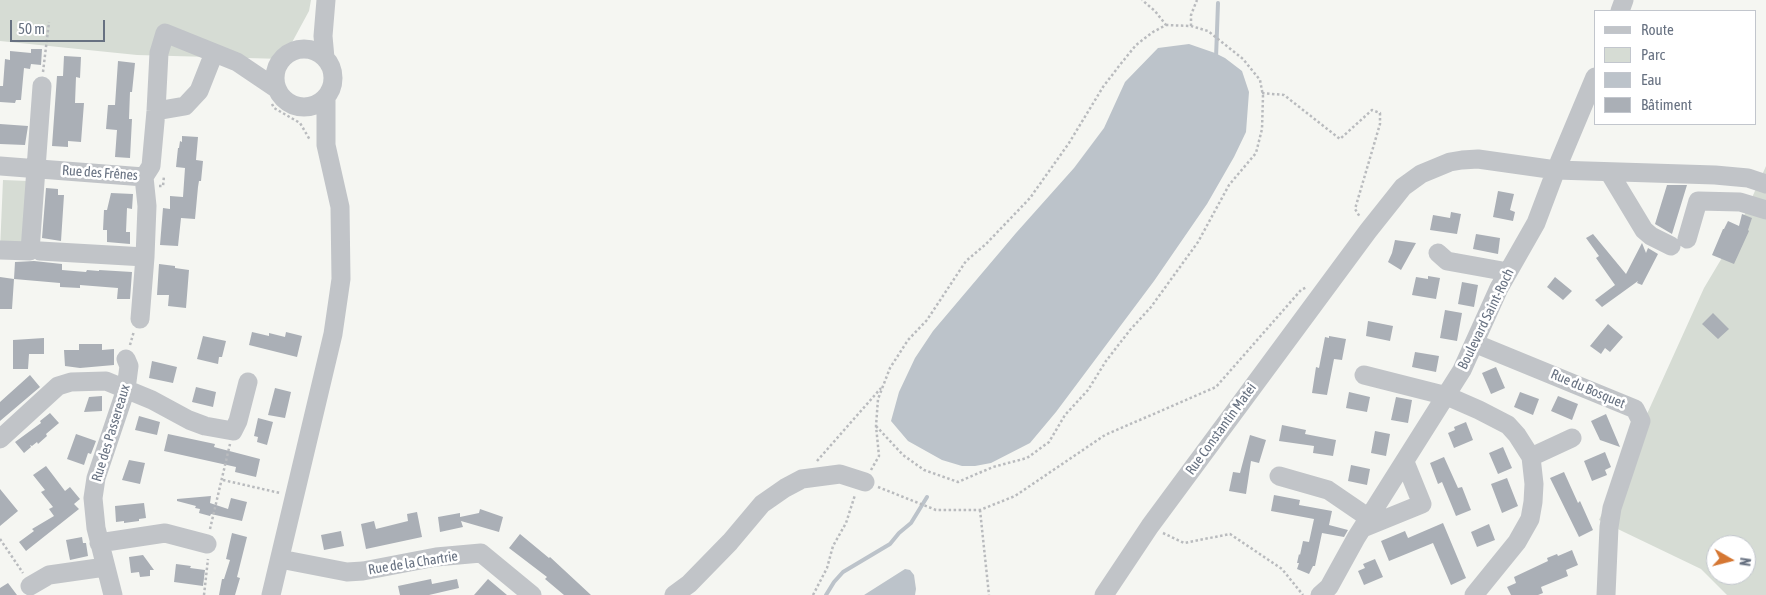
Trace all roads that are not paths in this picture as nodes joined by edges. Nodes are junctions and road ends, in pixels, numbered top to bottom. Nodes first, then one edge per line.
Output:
1 (326, 3) edge
2 (214, 53) junction
3 (289, 54) junction
4 (325, 58) junction
5 (237, 62) junction
6 (1594, 79) edge
7 (42, 86) road end
8 (274, 96) junction
9 (326, 97) junction
10 (299, 107) junction
11 (156, 111) junction
12 (319, 143) junction
13 (0, 166) edge
14 (35, 168) junction
15 (1556, 170) junction
16 (1609, 172) junction
17 (144, 176) junction
18 (1766, 184) edge
19 (1766, 210) edge
20 (0, 250) edge
21 (40, 251) dead end
22 (1438, 253) dead end
23 (145, 257) junction
24 (1508, 272) junction
25 (140, 319) road end
26 (1474, 343) junction
27 (126, 359) road end
28 (1364, 375) dead end
29 (248, 382) dead end
30 (126, 389) junction
31 (1446, 396) junction
32 (1572, 438) dead end
33 (0, 439) edge
34 (1531, 457) junction
35 (1405, 462) junction
36 (1279, 476) dead end
37 (865, 482) road end
38 (1366, 523) junction
39 (99, 543) junction
40 (207, 544) road end
41 (280, 559) junction
42 (105, 566) junction
43 (27, 580) road end
44 (113, 595) edge
45 (271, 595) edge
46 (532, 595) edge
47 (674, 595) edge
48 (1104, 595) edge
49 (1306, 595) edge
50 (1474, 595) edge
51 (1606, 595) edge

1 - 3 street
1 - 4 street
2 - 5 street
2 - 11 street
2 - 11 street, Rue des Frênes
3 - 4 street
3 - 5 street
3 - 8 street
4 - 9 street
5 - 8 street
6 - 15 street, Boulevard Saint-Roch
7 - 14 street
8 - 10 street
9 - 10 street
9 - 12 street
10 - 12 street
11 - 17 street, Rue des Frênes
12 - 41 street
13 - 14 street, Rue des Frênes
14 - 17 street, Rue des Frênes
14 - 20 street
15 - 16 street, Rue Constantin Matei
15 - 24 street, Boulevard Saint-Roch
15 - 48 street, Rue Constantin Matei
16 - 18 street, Rue Constantin Matei
16 - 19 street
17 - 23 street
21 - 23 street
22 - 24 street
23 - 25 street
24 - 26 street, Boulevard Saint-Roch
26 - 31 street, Boulevard Saint-Roch
26 - 51 street, Rue du Bosquet
27 - 30 street, Rue des Passereaux
28 - 31 street
29 - 30 street
30 - 33 street
30 - 39 street, Rue des Passereaux
31 - 34 street
31 - 35 street, Boulevard Saint-Roch
32 - 34 street
34 - 50 street
35 - 38 street, Boulevard Saint-Roch
35 - 38 street
36 - 38 street
37 - 47 street
38 - 49 street, Boulevard Saint-Roch
39 - 40 street
39 - 42 street, Rue des Passereaux
41 - 45 street
41 - 46 street, Rue de la Chartrie
42 - 43 street
42 - 44 street, Rue des Passereaux

